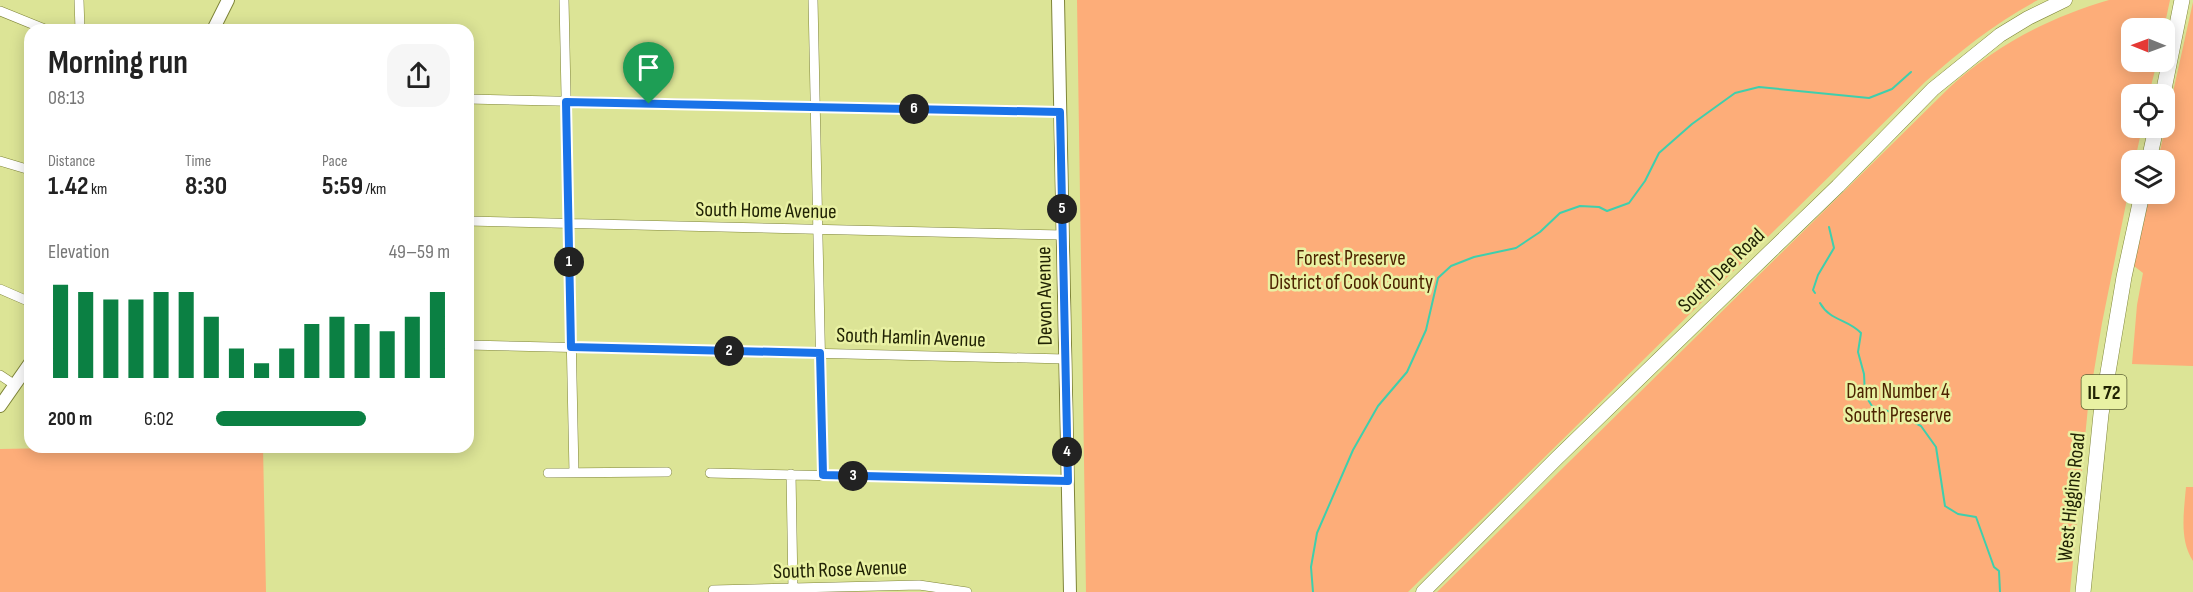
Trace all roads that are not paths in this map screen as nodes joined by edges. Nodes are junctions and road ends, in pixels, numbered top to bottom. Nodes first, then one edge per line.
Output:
1 (79, 0) edge
2 (228, 0) edge
3 (564, 0) edge
4 (813, 0) edge
5 (1058, 0) edge
6 (2065, 0) edge
7 (2182, 0) edge
8 (0, 11) edge
9 (31, 24) edge
10 (80, 24) edge
11 (216, 24) edge
12 (2165, 84) edge
13 (474, 99) edge
14 (566, 102) junction
15 (815, 108) junction
16 (1060, 112) junction
17 (0, 161) edge
18 (24, 168) edge
19 (2140, 204) edge
20 (474, 221) edge
21 (569, 223) junction
22 (818, 230) junction
23 (1063, 236) junction
24 (0, 290) edge
25 (24, 300) edge
26 (474, 345) edge
27 (571, 347) junction
28 (820, 353) junction
29 (1065, 359) junction
30 (24, 372) edge
31 (0, 375) edge
32 (15, 385) junction
33 (0, 406) edge
34 (574, 472) junction
35 (667, 472) dead end
36 (548, 473) dead end
37 (710, 473) dead end
38 (791, 474) junction
39 (823, 475) junction
40 (1068, 481) junction
41 (793, 589) junction
42 (713, 590) dead end
43 (967, 592) edge
44 (1070, 592) edge
45 (1423, 592) edge
46 (2083, 592) edge

1 - 10 street
2 - 11 street
3 - 14 street
4 - 15 street
5 - 16 street, Devon Avenue
6 - 45 main road, South Dee Road
7 - 12 main road
8 - 9 street
13 - 14 street
14 - 15 street
14 - 21 street
15 - 16 street
15 - 22 street
16 - 23 street, Devon Avenue
17 - 18 street
19 - 46 main road, West Higgins Road / IL 72
20 - 21 street, South Home Avenue
21 - 22 street, South Home Avenue
21 - 27 street
22 - 23 street, South Home Avenue
22 - 28 street
23 - 29 street, Devon Avenue
24 - 25 street
26 - 27 street, South Hamlin Avenue
27 - 28 street, South Hamlin Avenue
27 - 34 street
28 - 29 street, South Hamlin Avenue
28 - 39 street
29 - 40 street, Devon Avenue
30 - 32 street
31 - 32 street
32 - 33 street
34 - 35 street
34 - 36 street
37 - 38 street
38 - 39 street
38 - 41 street
39 - 40 street
40 - 44 street, Devon Avenue
41 - 42 street, South Rose Avenue
41 - 43 street, South Rose Avenue

